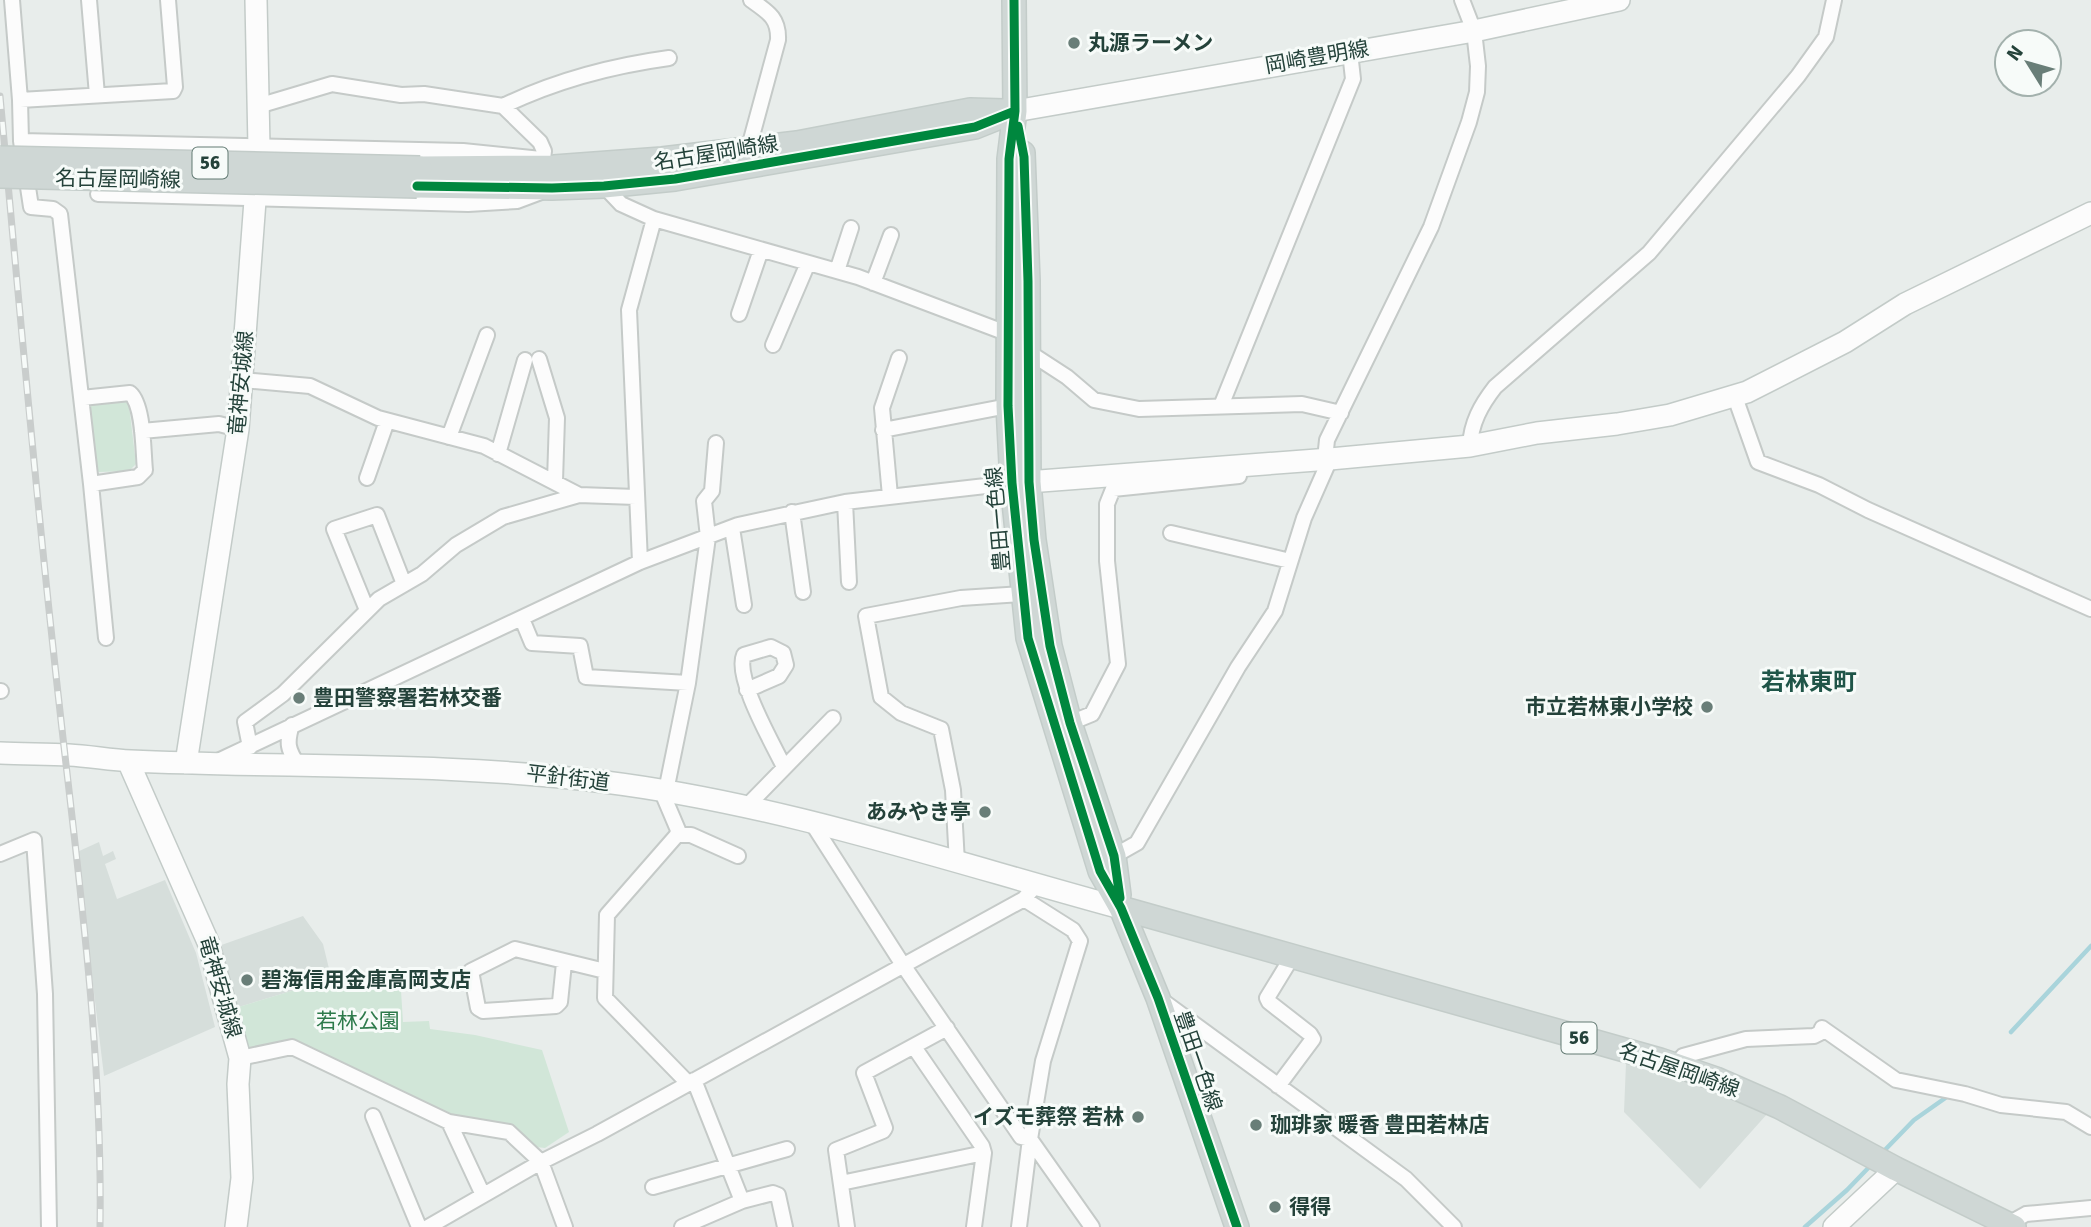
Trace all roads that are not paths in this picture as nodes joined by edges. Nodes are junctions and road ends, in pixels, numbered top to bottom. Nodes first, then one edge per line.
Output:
1 (12, 0) edge
2 (89, 0) edge
3 (168, 0) edge
4 (256, 0) edge
5 (751, 0) edge
6 (1014, 0) edge
7 (1462, 0) edge
8 (1619, 0) edge
9 (1834, 0) edge
10 (1474, 31) junction
11 (1350, 52) junction
12 (669, 58) dead end
13 (97, 95) junction
14 (20, 100) junction
15 (258, 106) junction
16 (503, 106) junction
17 (1015, 111) junction
18 (21, 141) junction
19 (259, 147) junction
20 (749, 148) junction
21 (0, 158) edge
22 (549, 172) junction
23 (0, 176) edge
24 (418, 177) junction
25 (604, 186) junction
26 (98, 194) dead end
27 (256, 198) junction
28 (2091, 213) edge
29 (654, 219) junction
30 (851, 228) dead end
31 (891, 235) dead end
32 (761, 250) junction
33 (808, 263) junction
34 (837, 271) junction
35 (873, 283) junction
36 (739, 314) dead end
37 (1009, 334) junction
38 (487, 335) dead end
39 (773, 345) dead end
40 (1027, 351) junction
41 (899, 358) dead end
42 (242, 380) junction
43 (1735, 397) junction
44 (82, 398) junction
45 (1009, 406) junction
46 (1221, 407) junction
47 (1341, 413) junction
48 (387, 421) junction
49 (238, 429) junction
50 (883, 430) junction
51 (142, 431) junction
52 (449, 437) junction
53 (716, 443) dead end
54 (1470, 446) junction
55 (498, 454) junction
56 (1327, 459) junction
57 (1292, 461) junction
58 (367, 478) dead end
59 (555, 481) junction
60 (1021, 482) junction
61 (91, 484) junction
62 (579, 495) junction
63 (890, 496) junction
64 (636, 497) junction
65 (845, 502) junction
66 (792, 512) junction
67 (732, 528) junction
68 (1171, 533) dead end
69 (708, 537) junction
70 (1290, 561) junction
71 (640, 562) junction
72 (849, 582) dead end
73 (404, 584) junction
74 (803, 592) dead end
75 (1023, 594) junction
76 (744, 605) dead end
77 (2091, 609) edge
78 (367, 610) junction
79 (522, 620) junction
80 (106, 638) dead end
81 (688, 683) junction
82 (747, 690) dead end
83 (833, 718) dead end
84 (1070, 723) junction
85 (292, 725) junction
86 (250, 747) junction
87 (0, 752) edge
88 (128, 761) junction
89 (186, 763) junction
90 (214, 763) junction
91 (298, 765) junction
92 (785, 767) junction
93 (664, 791) junction
94 (745, 808) junction
95 (812, 823) junction
96 (677, 835) junction
97 (0, 854) edge
98 (738, 856) dead end
99 (1114, 856) junction
100 (957, 863) junction
101 (1029, 892) junction
102 (1121, 908) junction
103 (1292, 957) junction
104 (564, 962) junction
105 (903, 965) junction
106 (605, 971) junction
107 (1158, 998) junction
108 (947, 1028) junction
109 (914, 1047) junction
110 (240, 1058) junction
111 (1676, 1066) junction
112 (691, 1082) junction
113 (1278, 1086) junction
114 (373, 1116) dead end
115 (449, 1122) junction
116 (2091, 1127) edge
117 (1030, 1139) junction
118 (787, 1150) dead end
119 (984, 1153) junction
120 (541, 1162) junction
121 (727, 1165) junction
122 (1896, 1169) junction
123 (841, 1183) junction
124 (653, 1187) dead end
125 (483, 1195) junction
126 (741, 1201) junction
127 (2091, 1208) edge
128 (2011, 1225) edge
129 (49, 1227) edge
130 (236, 1227) edge
131 (419, 1227) edge
132 (428, 1227) edge
133 (565, 1227) edge
134 (682, 1227) edge
135 (785, 1227) edge
136 (847, 1227) edge
137 (974, 1227) edge
138 (1020, 1227) edge
139 (1093, 1227) edge
140 (1237, 1227) edge
141 (1454, 1227) edge
142 (1834, 1227) edge

1 - 14 street
2 - 13 street
3 - 13 street
4 - 15 street, 竜神安城線
5 - 20 street
6 - 17 main road, 豊田一色線
7 - 10 street
8 - 10 street, 岡崎豊明線
9 - 54 street
10 - 11 street, 岡崎豊明線
10 - 47 street
11 - 17 street, 岡崎豊明線
11 - 46 street
12 - 16 street
13 - 14 street
14 - 18 street
15 - 16 street
15 - 19 street, 竜神安城線
16 - 22 street
17 - 20 main road, 名古屋岡崎線 / 56
17 - 25 main road, 名古屋岡崎線 / 56
17 - 37 main road, 豊田一色線
17 - 40 main road, 豊田一色線
18 - 19 street
18 - 44 street
19 - 22 street
19 - 27 street, 竜神安城線
20 - 22 main road, 名古屋岡崎線 / 56
21 - 24 main road, 名古屋岡崎線 / 56, bridge
22 - 24 main road, 名古屋岡崎線 / 56
22 - 25 main road, 名古屋岡崎線 / 56
22 - 27 street
23 - 24 main road, 名古屋岡崎線 / 56, bridge
25 - 29 street
26 - 27 street
27 - 42 street, 竜神安城線
28 - 43 street
29 - 32 street
29 - 64 street
30 - 34 street
31 - 35 street
32 - 33 street
32 - 36 street
33 - 34 street
33 - 39 street
34 - 35 street
35 - 37 street
37 - 45 main road, 豊田一色線
38 - 52 street
40 - 46 street
40 - 60 main road, 豊田一色線
41 - 50 street
42 - 48 street
42 - 49 street, 竜神安城線
43 - 54 street
43 - 77 street
44 - 51 street
44 - 61 street
45 - 50 street
45 - 60 main road, 豊田一色線
46 - 47 street
47 - 56 street
48 - 52 street
48 - 58 street
49 - 51 street
49 - 89 street, 竜神安城線
50 - 63 street
51 - 61 street
52 - 55 street
53 - 69 street
54 - 56 street
55 - 59 street
55 - 59 street
56 - 57 street
56 - 70 street
57 - 60 street
57 - 84 street
59 - 62 street
60 - 63 street
60 - 75 main road, 豊田一色線
60 - 84 main road, 豊田一色線
61 - 80 street
62 - 64 street
62 - 73 street
63 - 65 street
64 - 71 street
65 - 66 street
65 - 72 street
66 - 67 street
66 - 74 street
67 - 69 street
67 - 76 street
68 - 70 street
69 - 71 street
69 - 81 street
70 - 99 street
71 - 79 street
73 - 78 street
73 - 78 street
75 - 100 street
75 - 102 main road, 豊田一色線
78 - 86 street
79 - 81 street
79 - 85 street
81 - 93 street
82 - 92 street
83 - 92 street
84 - 99 main road, 豊田一色線
85 - 86 street
85 - 91 street
86 - 90 street
87 - 88 street, 平針街道
88 - 89 street, 平針街道
88 - 110 street, 竜神安城線
89 - 90 street, 平針街道
90 - 91 street, 平針街道
91 - 93 street, 平針街道
92 - 94 street
93 - 94 street, 平針街道
93 - 96 street
94 - 95 street, 平針街道
95 - 100 street, 平針街道
95 - 105 street
96 - 98 street
96 - 106 street
97 - 129 street
99 - 102 main road, 豊田一色線
100 - 101 street, 平針街道
101 - 102 street, 平針街道
101 - 105 street
101 - 117 street
102 - 103 main road, 名古屋岡崎線 / 56
102 - 107 main road, 豊田一色線
103 - 111 main road, 名古屋岡崎線 / 56
103 - 113 street
104 - 104 street
104 - 106 street
105 - 108 street
105 - 112 street
106 - 112 street
107 - 113 street
107 - 140 main road, 豊田一色線
108 - 109 street
108 - 117 street
109 - 119 street
109 - 123 street
110 - 115 street
110 - 130 street, 竜神安城線
111 - 116 street
111 - 122 main road, 名古屋岡崎線 / 56
112 - 120 street
112 - 121 street
113 - 141 street
114 - 131 street
115 - 120 street
115 - 125 street
117 - 138 street
117 - 139 street
118 - 121 street
119 - 123 street
119 - 137 street
120 - 125 street
120 - 133 street
121 - 124 street
121 - 126 street
122 - 128 main road, 名古屋岡崎線 / 56
122 - 142 street
123 - 136 street
125 - 132 street
126 - 134 street
126 - 135 street
127 - 128 street

